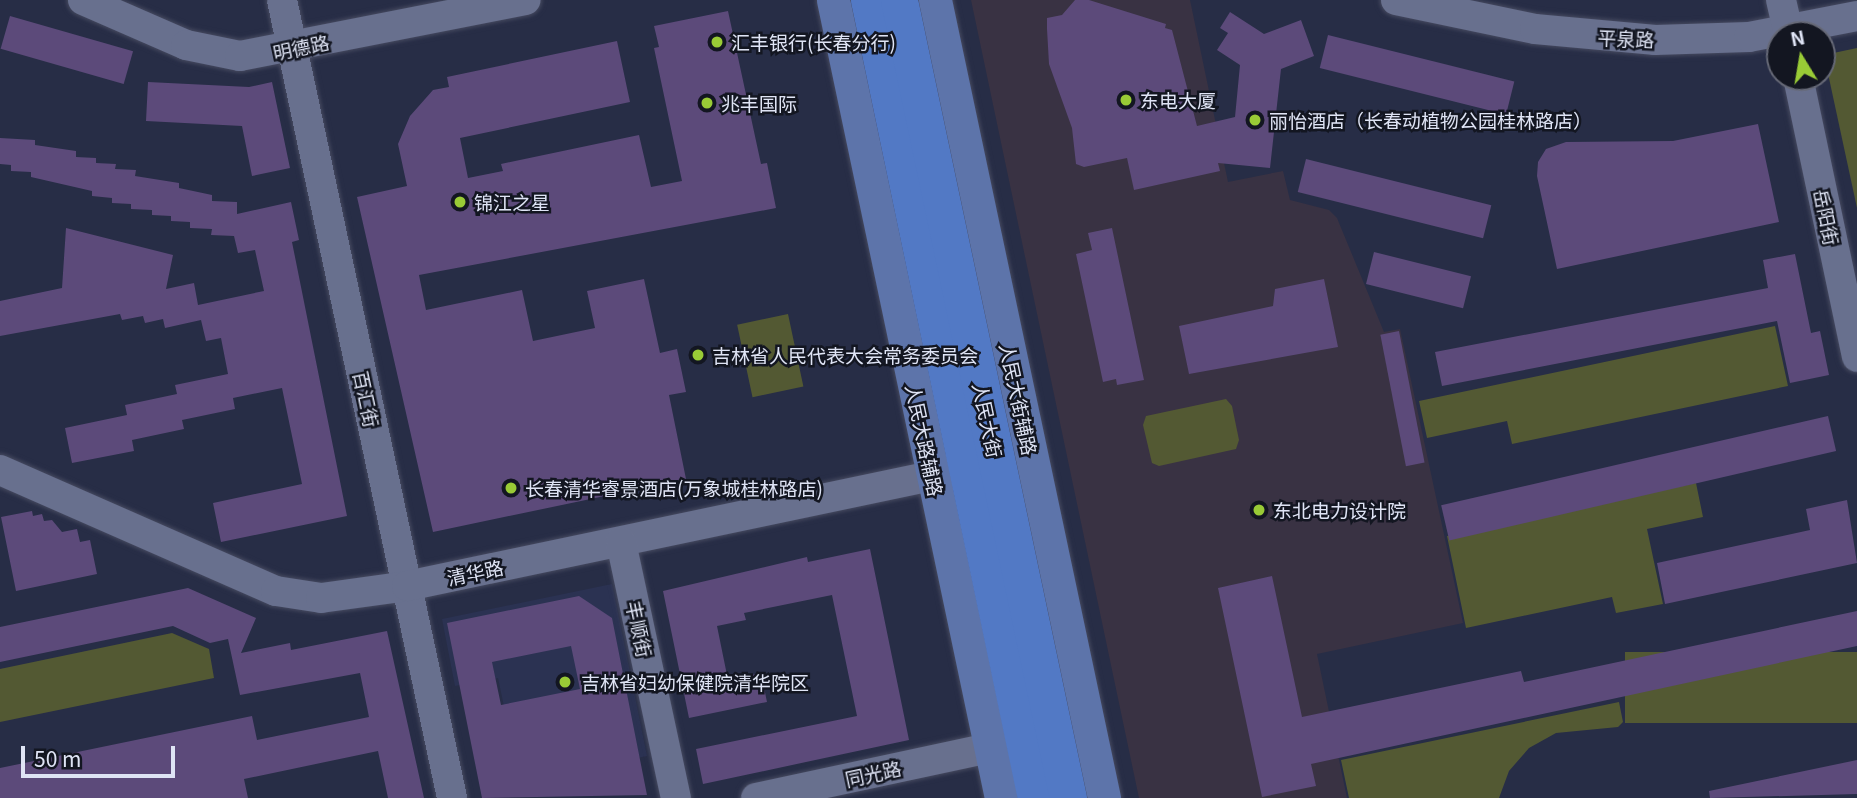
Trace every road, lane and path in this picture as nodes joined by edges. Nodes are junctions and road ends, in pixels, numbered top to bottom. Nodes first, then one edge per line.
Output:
1 (83, 0) edge
2 (282, 0) edge
3 (526, 0) edge
4 (833, 0) edge
5 (869, 0) edge
6 (899, 0) edge
7 (935, 0) edge
8 (1396, 0) edge
9 (1782, 0) edge
10 (1857, 16) edge
11 (1786, 21) edge
12 (1836, 21) edge
13 (1766, 35) edge
14 (292, 49) junction
15 (1801, 91) edge
16 (1857, 357) edge
17 (0, 470) edge
18 (950, 472) junction
19 (621, 542) junction
20 (407, 586) junction
21 (990, 748) junction
22 (452, 798) edge
23 (676, 798) edge
24 (756, 798) edge
25 (1001, 798) edge
26 (1037, 798) edge
27 (1068, 798) edge
28 (1104, 798) edge

1 - 14 street, 明德路
2 - 14 street, 百汇街
3 - 14 street, 明德路
4 - 18 main road, 人民大路辅路
5 - 18 main road, 人民大街
6 - 27 main road, 人民大街
7 - 28 main road, 人民大街辅路
8 - 13 street, 平泉路
9 - 11 street
10 - 12 street, 平泉路
14 - 20 street, 百汇街
15 - 16 street, 岳阳街
17 - 20 street, 清华路
18 - 19 street, 清华路
18 - 21 main road, 人民大路辅路
18 - 26 main road, 人民大街
19 - 20 street, 清华路
19 - 23 street, 丰顺街
20 - 22 street, 百汇街
21 - 24 street, 同光路
21 - 25 main road, 人民大路辅路

